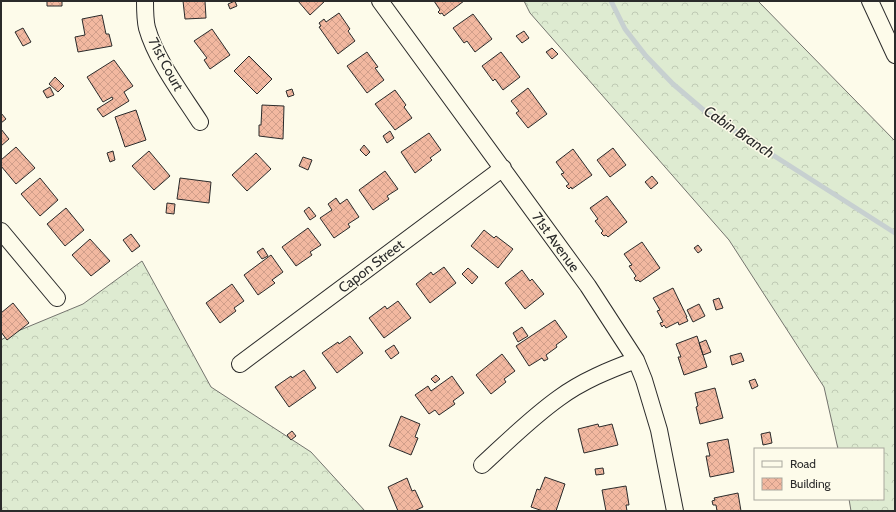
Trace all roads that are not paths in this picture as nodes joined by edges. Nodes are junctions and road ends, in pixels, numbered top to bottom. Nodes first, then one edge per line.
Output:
1 (145, 1) edge
2 (380, 1) edge
3 (870, 1) edge
4 (895, 55) edge
5 (200, 122) dead end
6 (503, 168) junction
7 (1, 231) edge
8 (57, 298) dead end
9 (636, 360) junction
10 (240, 364) dead end
11 (482, 465) dead end
12 (675, 511) edge

1 - 5 street, 71st Court
2 - 6 street, 71st Avenue
3 - 4 street
6 - 9 street, 71st Avenue
6 - 10 street, Capon Street
7 - 8 street
9 - 11 street
9 - 12 street, 71st Avenue

